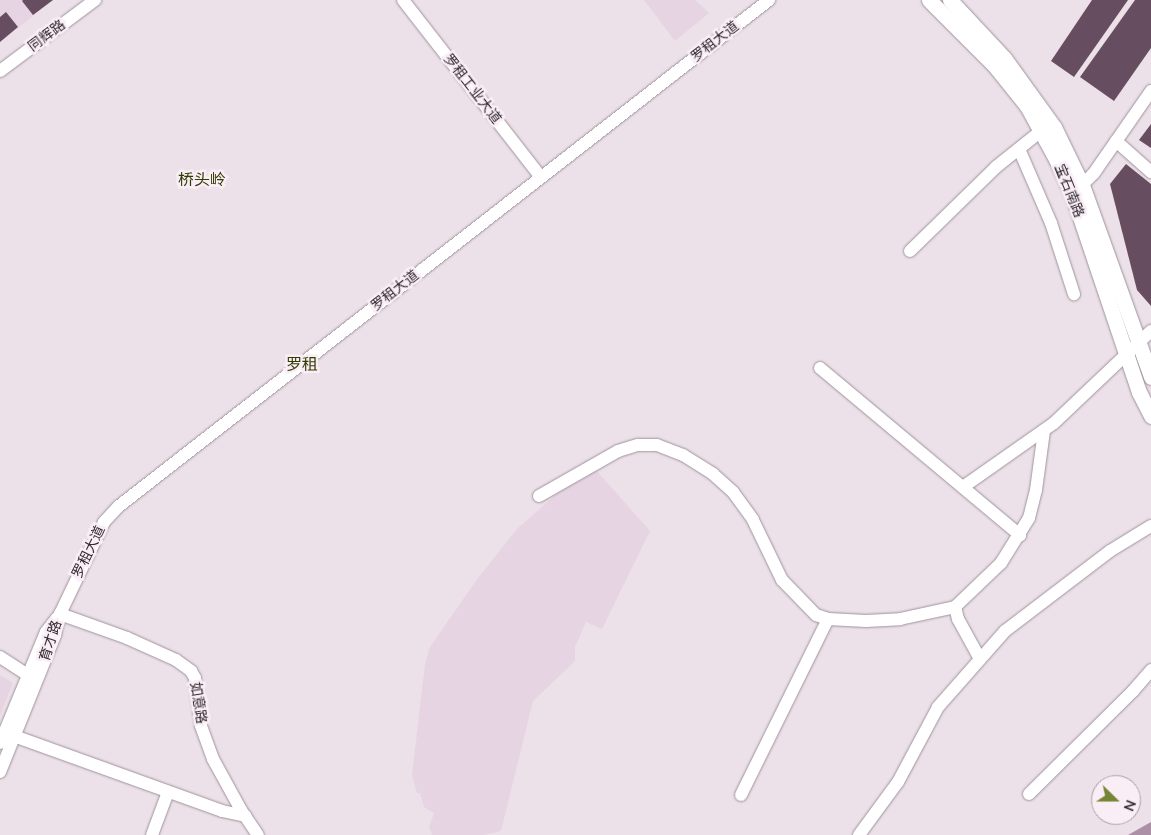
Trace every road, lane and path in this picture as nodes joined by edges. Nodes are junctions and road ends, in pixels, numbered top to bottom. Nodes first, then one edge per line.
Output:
1 (95, 0) edge
2 (403, 0) edge
3 (769, 0) edge
4 (929, 0) edge
5 (950, 0) edge
6 (0, 71) edge
7 (1151, 91) edge
8 (1041, 131) junction
9 (1116, 142) junction
10 (1018, 149) junction
11 (1151, 172) edge
12 (542, 177) junction
13 (1082, 185) junction
14 (910, 251) dead end
15 (1074, 294) dead end
16 (1151, 331) edge
17 (1138, 343) junction
18 (1126, 354) junction
19 (820, 368) dead end
20 (1151, 377) edge
21 (1151, 416) edge
22 (1044, 430) junction
23 (963, 487) junction
24 (539, 496) dead end
25 (1151, 526) edge
26 (1020, 535) junction
27 (955, 607) junction
28 (60, 614) junction
29 (828, 619) junction
30 (0, 657) edge
31 (980, 659) junction
32 (1151, 670) edge
33 (32, 678) junction
34 (14, 736) junction
35 (0, 743) edge
36 (0, 772) edge
37 (168, 792) junction
38 (1029, 794) dead end
39 (741, 795) dead end
40 (245, 816) junction
41 (152, 835) edge
42 (258, 835) edge
43 (858, 835) edge

1 - 6 street, 同辉路
2 - 12 street, 罗租工业大道
3 - 12 street, 罗租大道
4 - 8 main road, 宝石南路
5 - 13 main road, 宝石南路
7 - 9 street
8 - 10 street
8 - 18 main road, 宝石南路
9 - 11 street
9 - 13 street
10 - 14 street
10 - 15 street
12 - 28 street, 罗租大道
13 - 17 main road, 宝石南路
16 - 17 street
17 - 18 street
17 - 20 main road, 宝石南路
18 - 21 main road, 宝石南路
18 - 22 street
19 - 23 street
22 - 23 street
22 - 26 street
23 - 26 street
24 - 29 street
25 - 31 street
26 - 27 street
27 - 29 street
27 - 31 street
28 - 33 street, 育才路
28 - 40 street, 如意路
29 - 39 street
30 - 33 street
31 - 43 street
32 - 38 street
33 - 34 street, 育才路
33 - 35 street, 育才路
34 - 36 street, 育才路
34 - 37 street
37 - 40 street
37 - 41 street
40 - 42 street, 如意路

